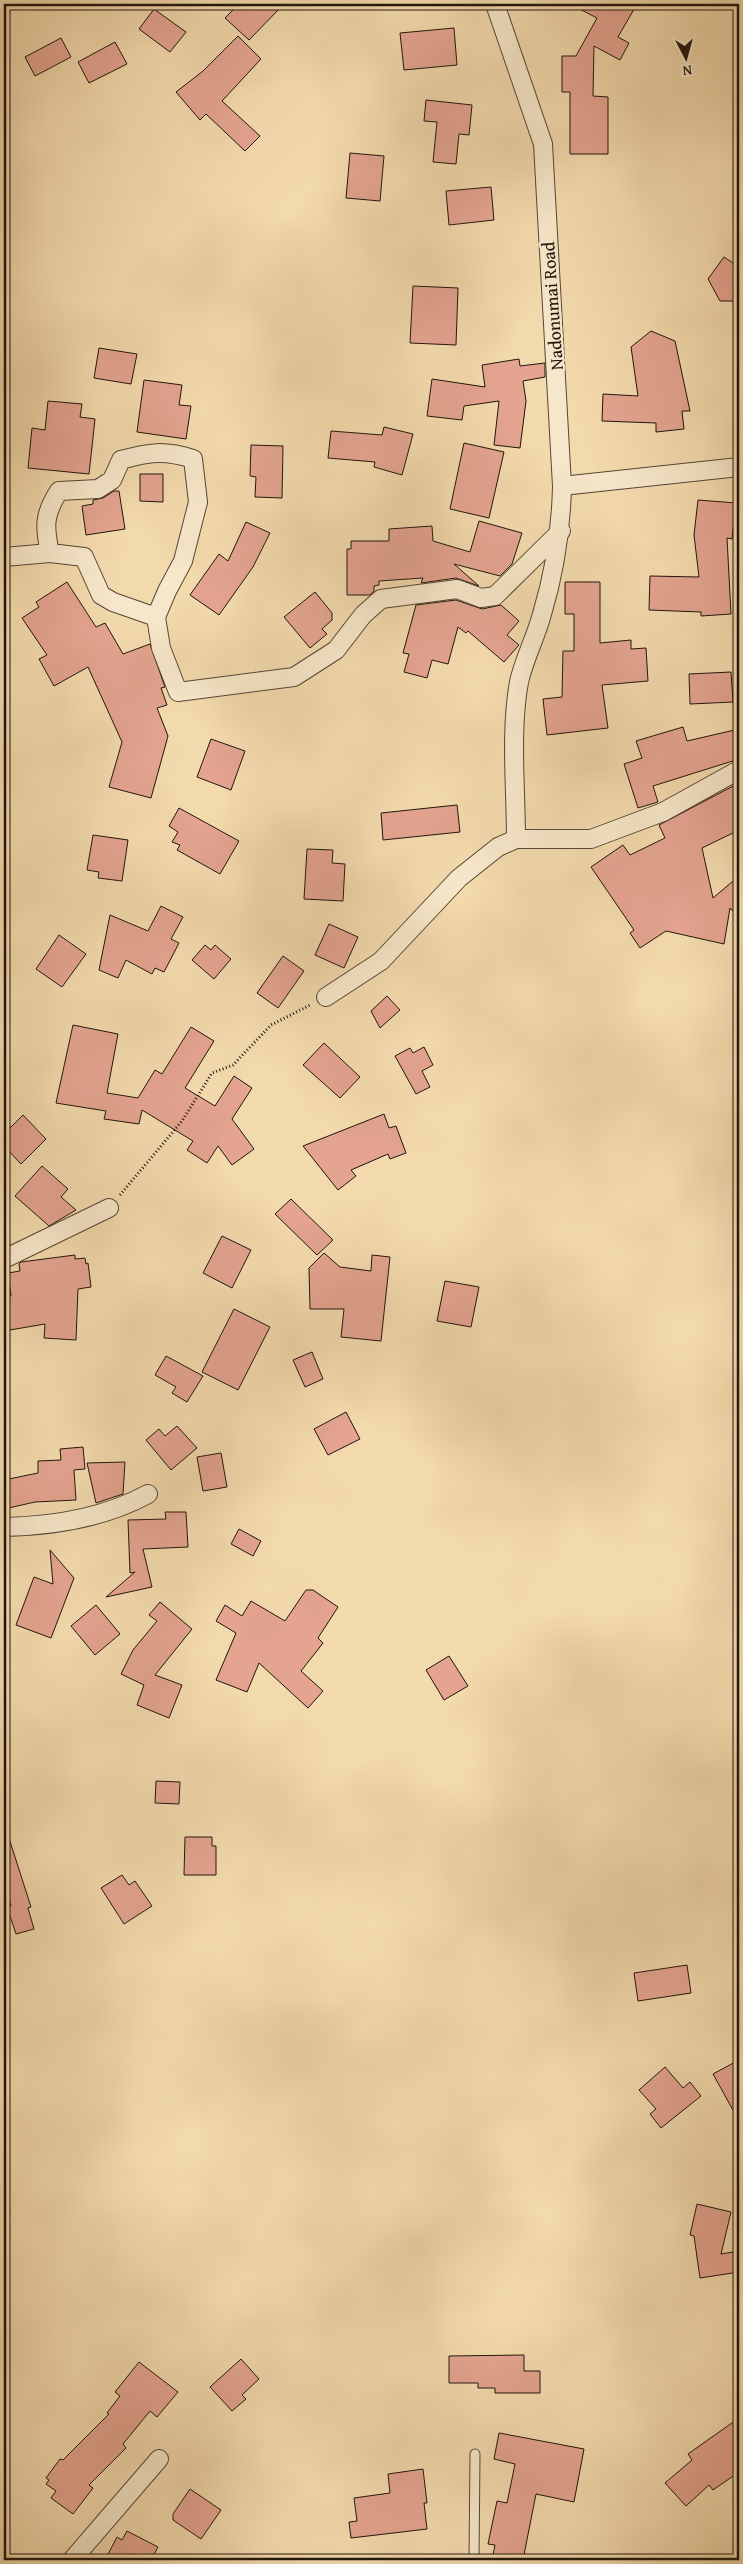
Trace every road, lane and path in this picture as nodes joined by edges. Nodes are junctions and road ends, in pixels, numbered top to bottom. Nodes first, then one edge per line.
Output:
1 (495, 4) edge
2 (739, 467) edge
3 (562, 486) junction
4 (561, 531) junction
5 (50, 553) junction
6 (4, 558) edge
7 (156, 617) junction
8 (739, 770) edge
9 (516, 839) junction
10 (326, 997) joint
11 (109, 1208) joint
12 (4, 1259) edge
13 (148, 1494) dead end
14 (4, 1527) edge
15 (475, 2454) dead end
16 (159, 2459) dead end
17 (72, 2560) edge
18 (474, 2560) edge

1 - 3 street, Nadonumai Road
2 - 3 street
3 - 4 street, Nadonumai Road
4 - 7 street
4 - 9 street, Nadonumai Road
5 - 6 street
5 - 7 street
5 - 7 street
8 - 9 street
9 - 10 street
10 - 11 path
11 - 12 street
13 - 14 street
15 - 18 lane
16 - 17 street

